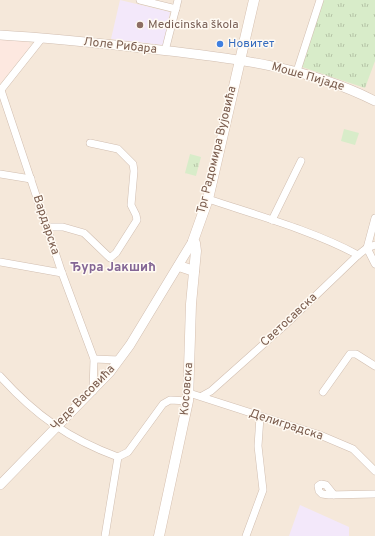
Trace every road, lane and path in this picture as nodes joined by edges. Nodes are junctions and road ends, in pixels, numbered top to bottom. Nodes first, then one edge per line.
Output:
1 (140, 0) edge
2 (178, 0) edge
3 (254, 0) edge
4 (320, 0) edge
5 (176, 9) junction
6 (0, 34) edge
7 (42, 38) junction
8 (165, 50) junction
9 (239, 59) junction
10 (297, 71) junction
11 (0, 91) edge
12 (375, 101) edge
13 (90, 143) dead end
14 (301, 161) dead end
15 (0, 174) edge
16 (30, 179) junction
17 (208, 199) junction
18 (375, 218) edge
19 (272, 220) junction
20 (47, 227) junction
21 (193, 241) junction
22 (375, 245) edge
23 (367, 248) junction
24 (358, 255) junction
25 (0, 262) edge
26 (375, 264) edge
27 (178, 266) junction
28 (194, 271) junction
29 (62, 273) junction
30 (94, 359) junction
31 (119, 360) junction
32 (375, 366) edge
33 (0, 376) edge
34 (93, 391) junction
35 (323, 392) dead end
36 (202, 396) junction
37 (189, 397) junction
38 (260, 417) junction
39 (56, 426) junction
40 (118, 457) junction
41 (375, 471) edge
42 (0, 484) edge
43 (375, 494) edge
44 (334, 495) dead end
45 (105, 536) edge
46 (159, 536) edge
47 (246, 536) edge

1 - 5 street
2 - 5 street
3 - 9 main road, Трг Радомира Вујовића
4 - 10 street
5 - 8 street
6 - 7 street, Лоле Рибара
7 - 8 street, Лоле Рибара
7 - 11 street
8 - 9 street, Лоле Рибара
9 - 10 street, Моше Пијаде
9 - 17 main road, Трг Радомира Вујовића
10 - 12 street, Моше Пијаде
11 - 16 street, Вардарска
13 - 20 street
14 - 19 street
15 - 16 street
16 - 20 street, Вардарска
17 - 19 street
17 - 21 main road, Трг Радомира Вујовића
18 - 23 street
19 - 24 street
20 - 29 street, Вардарска
21 - 27 street, Чеде Васовића
21 - 28 main road, Косовска
22 - 23 street, Светосавска
23 - 24 street, Светосавска
23 - 26 street
24 - 36 street, Светосавска
25 - 29 street
27 - 28 main road
27 - 31 street, Чеде Васовића
28 - 37 main road, Косовска
29 - 30 street, Вардарска
30 - 31 street
30 - 34 street, Вардарска
31 - 34 street, Чеде Васовића
32 - 35 street
33 - 39 street
34 - 39 street, Чеде Васовића
36 - 37 street, Делиградска
36 - 38 street, Делиградска
37 - 40 street, Делиградска
37 - 46 main road, Косовска
38 - 41 street, Делиградска
38 - 47 street
39 - 40 street
39 - 42 street, Чеде Васовића
40 - 45 street
43 - 44 street

